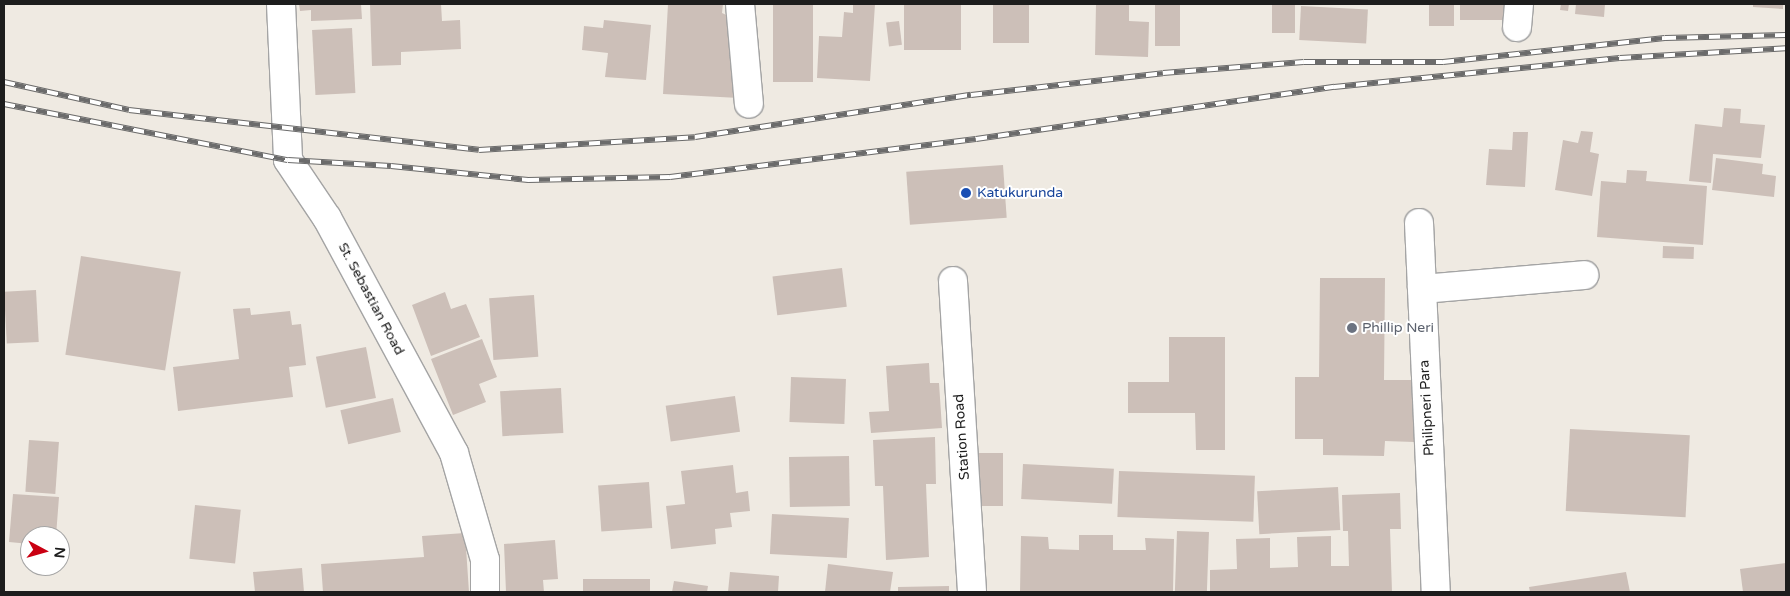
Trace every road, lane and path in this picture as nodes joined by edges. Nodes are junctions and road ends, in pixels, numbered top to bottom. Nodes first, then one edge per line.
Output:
1 (281, 4) edge
2 (740, 4) edge
3 (749, 104) dead end
4 (1419, 223) dead end
5 (1584, 275) dead end
6 (953, 282) dead end
7 (1422, 289) junction
8 (485, 592) edge
9 (972, 592) edge
10 (1436, 592) edge

1 - 8 street, St. Sebastian Road
2 - 3 street
4 - 7 street, Philipneri Para
5 - 7 street
6 - 9 street, Station Road
7 - 10 street, Philipneri Para

